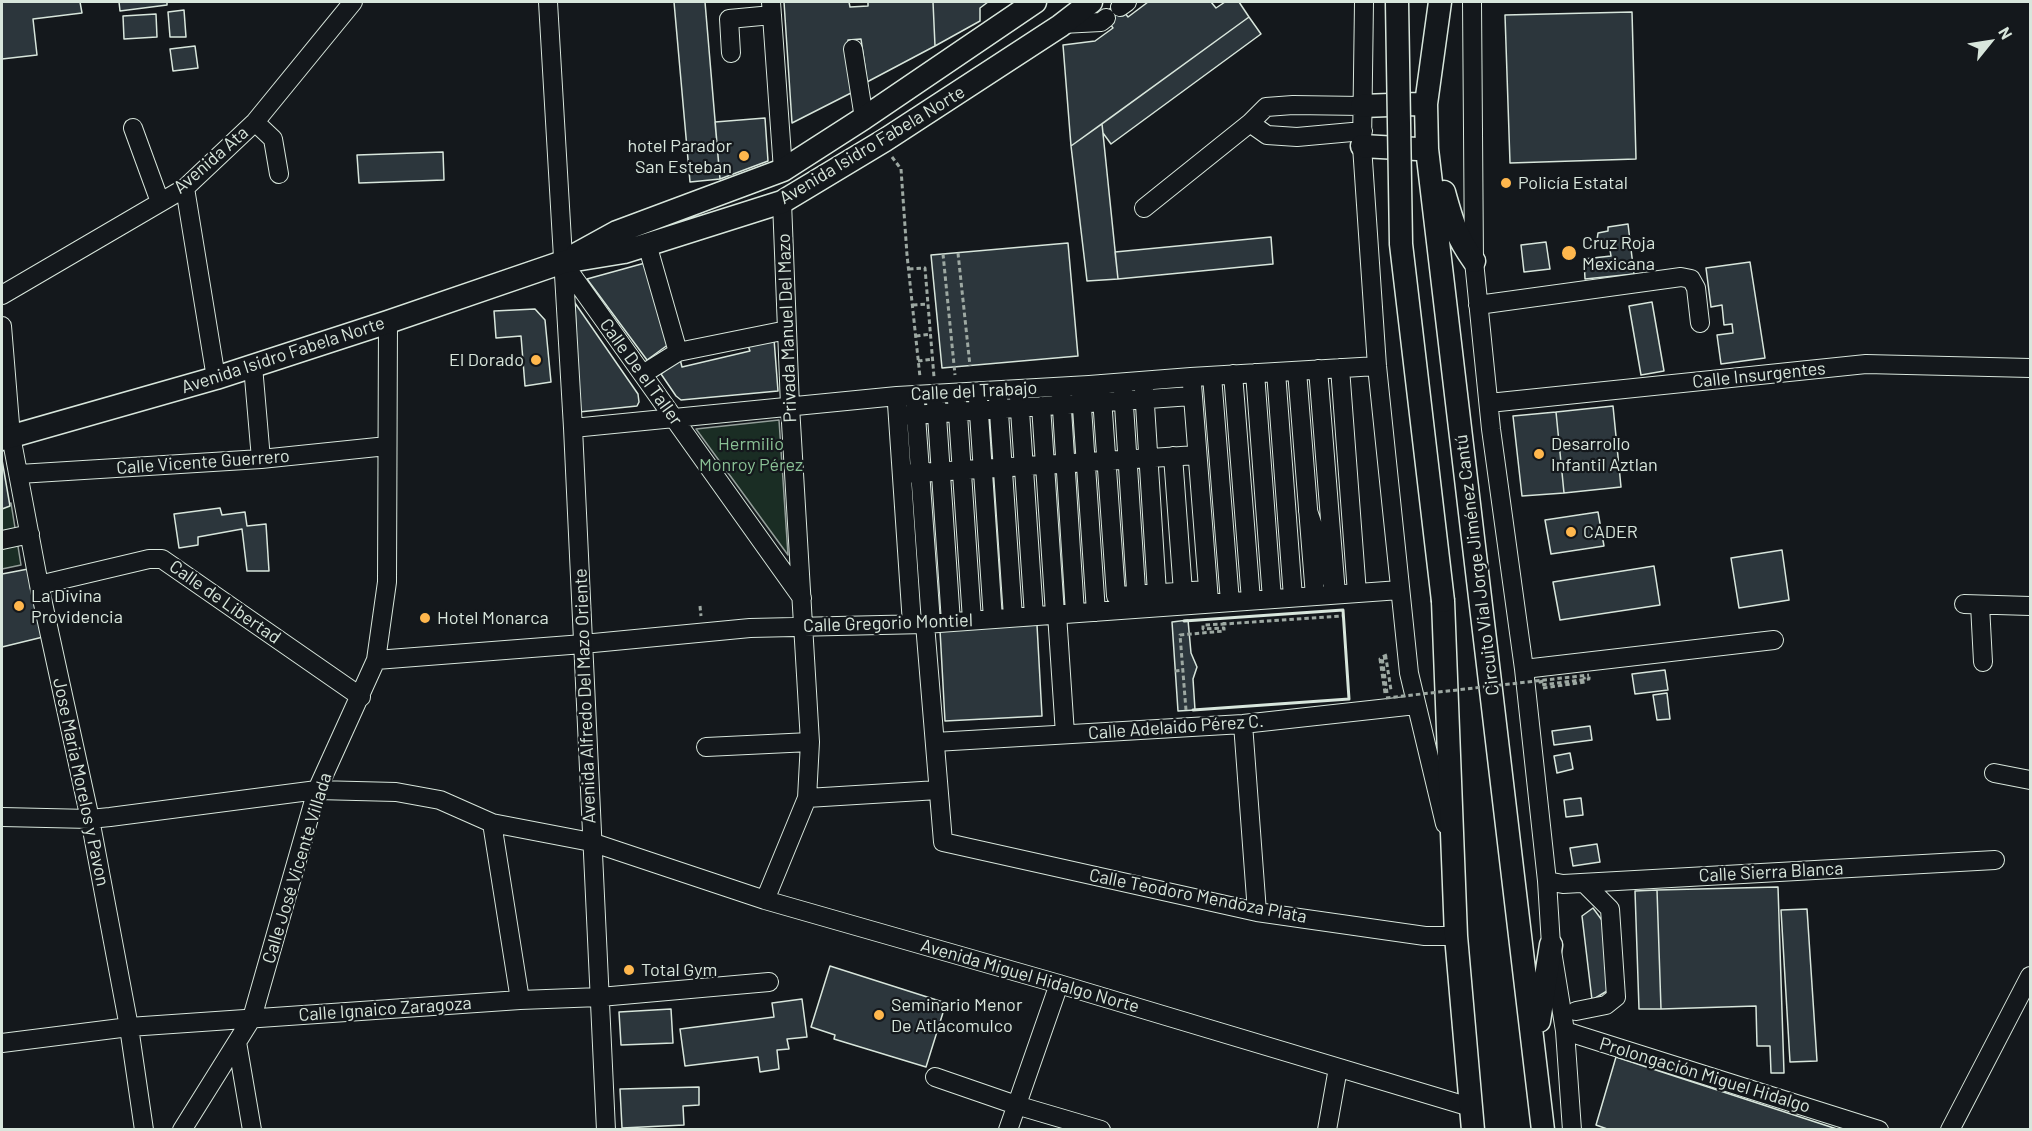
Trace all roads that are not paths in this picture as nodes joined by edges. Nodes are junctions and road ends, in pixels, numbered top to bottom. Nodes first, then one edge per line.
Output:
1 (353, 2) edge
2 (548, 2) edge
3 (1035, 2) edge
4 (1364, 2) edge
5 (1397, 2) edge
6 (1440, 2) edge
7 (1472, 2) edge
8 (1111, 7) edge
9 (771, 8) edge
10 (853, 49) dead end
11 (731, 53) dead end
12 (1426, 104) junction
13 (1362, 106) junction
14 (866, 116) junction
15 (255, 122) junction
16 (1250, 123) junction
17 (133, 128) dead end
18 (1362, 139) junction
19 (883, 141) junction
20 (1427, 149) junction
21 (783, 170) junction
22 (279, 174) dead end
23 (185, 188) junction
24 (160, 201) junction
25 (782, 202) junction
26 (1144, 208) dead end
27 (647, 244) junction
28 (1474, 261) junction
29 (562, 262) junction
30 (2, 295) edge
31 (1478, 305) junction
32 (388, 322) junction
33 (1700, 323) dead end
34 (2, 326) edge
35 (787, 330) junction
36 (678, 352) junction
37 (253, 366) junction
38 (1377, 366) junction
39 (1340, 368) junction
40 (1318, 369) junction
41 (2031, 369) edge
42 (1297, 370) junction
43 (1276, 372) junction
44 (1255, 373) junction
45 (643, 374) junction
46 (1233, 374) junction
47 (1212, 376) junction
48 (1191, 377) junction
49 (216, 378) junction
50 (1143, 381) junction
51 (1060, 386) junction
52 (1019, 389) junction
53 (998, 390) junction
54 (977, 391) junction
55 (1123, 391) junction
56 (957, 392) junction
57 (1102, 393) junction
58 (917, 394) junction
59 (1081, 394) junction
60 (1192, 396) junction
61 (1489, 403) junction
62 (1061, 405) junction
63 (790, 406) junction
64 (1041, 406) junction
65 (1020, 408) junction
66 (999, 409) junction
67 (979, 411) junction
68 (958, 412) junction
69 (937, 413) junction
70 (907, 416) junction
71 (675, 419) junction
72 (573, 428) junction
73 (6, 438) edge
74 (1346, 445) junction
75 (387, 446) junction
76 (1324, 447) junction
77 (1303, 448) junction
78 (1282, 449) junction
79 (1261, 451) junction
80 (1239, 452) junction
81 (1218, 453) junction
82 (1197, 455) junction
83 (1173, 456) junction
84 (1148, 458) junction
85 (261, 459) junction
86 (1127, 459) junction
87 (1107, 461) junction
88 (1086, 462) junction
89 (1065, 464) junction
90 (1045, 465) junction
91 (1024, 466) junction
92 (1003, 468) junction
93 (982, 469) junction
94 (962, 470) junction
95 (941, 472) junction
96 (911, 473) junction
97 (18, 474) junction
98 (1350, 508) junction
99 (1329, 510) junction
100 (1308, 511) junction
101 (1287, 513) junction
102 (1266, 514) junction
103 (1244, 516) junction
104 (1223, 517) junction
105 (1202, 519) junction
106 (1178, 520) junction
107 (1152, 522) junction
108 (1132, 524) junction
109 (1111, 525) junction
110 (1090, 526) junction
111 (1070, 528) junction
112 (1049, 530) junction
113 (1028, 531) junction
114 (1008, 532) junction
115 (30, 534) junction
116 (987, 534) junction
117 (966, 536) junction
118 (946, 537) junction
119 (916, 539) junction
120 (2, 540) edge
121 (39, 585) junction
122 (1400, 590) junction
123 (1183, 592) junction
124 (1157, 593) junction
125 (1357, 593) junction
126 (1336, 594) junction
127 (1315, 596) junction
128 (1293, 597) junction
129 (802, 598) junction
130 (1217, 599) junction
131 (1272, 599) junction
132 (1251, 600) junction
133 (1137, 602) junction
134 (1096, 605) junction
135 (2031, 606) edge
136 (1063, 608) junction
137 (1034, 609) junction
138 (1013, 610) junction
139 (992, 612) junction
140 (972, 613) junction
141 (951, 614) junction
142 (922, 618) junction
143 (803, 626) junction
144 (1774, 640) dead end
145 (583, 644) junction
146 (376, 660) junction
147 (1983, 662) dead end
148 (1524, 669) junction
149 (361, 697) junction
150 (1416, 705) junction
151 (1243, 724) junction
152 (1065, 734) junction
153 (810, 742) junction
154 (934, 742) junction
155 (706, 747) dead end
156 (1994, 773) dead end
157 (2031, 780) edge
158 (317, 790) junction
159 (939, 790) junction
160 (807, 798) junction
161 (2, 817) edge
162 (90, 819) junction
163 (492, 823) junction
164 (591, 842) junction
165 (1995, 860) dead end
166 (1454, 862) junction
167 (1547, 881) junction
168 (1584, 883) junction
169 (765, 900) junction
170 (1257, 912) junction
171 (1456, 936) junction
172 (1551, 945) junction
173 (2031, 976) edge
174 (770, 982) dead end
175 (1059, 984) junction
176 (600, 997) junction
177 (520, 1000) junction
178 (1576, 1011) dead end
179 (252, 1018) junction
180 (129, 1027) junction
181 (1565, 1031) junction
182 (2, 1042) edge
183 (237, 1042) junction
184 (1534, 1046) junction
185 (1338, 1068) junction
186 (935, 1077) dead end
187 (1016, 1105) junction
188 (1472, 1118) edge
189 (144, 1130) edge
190 (182, 1130) edge
191 (252, 1130) edge
192 (606, 1130) edge
193 (1008, 1130) edge
194 (1101, 1130) edge
195 (1326, 1130) edge
196 (1543, 1130) edge
197 (1572, 1130) edge
198 (1879, 1130) edge
199 (1950, 1130) edge

1 - 15 street, Avenida Ata
2 - 29 street, Avenida Alfredo Del Mazo Oriente
3 - 14 main road, Avenida Isidro Fabela Norte
4 - 13 street, Circuito Vial Jorge Jiménez Cantú
5 - 166 main road, Circuito Vial Jorge Jiménez Cantú, bridge
6 - 12 main road, Circuito Vial Jorge Jiménez Cantú
7 - 28 street, Circuito Vial Jorge Jiménez Cantú
8 - 19 main road, Avenida Isidro Fabela Norte
9 - 11 street
9 - 21 street
10 - 14 street
12 - 13 main road
12 - 20 main road, Circuito Vial Jorge Jiménez Cantú
13 - 16 street
13 - 18 street, Circuito Vial Jorge Jiménez Cantú
14 - 19 main road
14 - 21 main road, Avenida Isidro Fabela Norte
15 - 22 street
15 - 23 street, Avenida Ata
16 - 18 street
16 - 26 street
17 - 24 street
18 - 20 main road
18 - 38 street, Circuito Vial Jorge Jiménez Cantú
19 - 25 main road, Avenida Isidro Fabela Norte
20 - 28 main road
20 - 184 main road, Circuito Vial Jorge Jiménez Cantú
21 - 29 main road, Avenida Isidro Fabela Norte
23 - 24 street, Avenida Ata
23 - 49 street
24 - 30 street, Avenida Ata
25 - 27 main road, Avenida Isidro Fabela Norte
25 - 35 street, Privada Manuel Del Mazo
27 - 29 main road, Avenida Isidro Fabela Norte
27 - 36 street
28 - 31 street, Circuito Vial Jorge Jiménez Cantú
29 - 32 main road, Avenida Isidro Fabela Norte
29 - 45 street, Calle De el Taller
29 - 72 street, Avenida Alfredo Del Mazo Oriente
31 - 33 street
31 - 61 street, Circuito Vial Jorge Jiménez Cantú
32 - 37 main road, Avenida Isidro Fabela Norte
32 - 75 street, Calle José Vicente Villada
34 - 73 street, Jose Maria Morelos y Pavon
35 - 36 street
35 - 63 street, Privada Manuel Del Mazo
36 - 45 street
37 - 49 main road, Avenida Isidro Fabela Norte
37 - 85 street
38 - 39 street, Calle del Trabajo
38 - 122 street, Circuito Vial Jorge Jiménez Cantú
39 - 40 street, Calle del Trabajo
39 - 74 street
40 - 42 street, Calle del Trabajo
40 - 76 street
40 - 126 street
41 - 61 street, Calle Insurgentes
42 - 43 street, Calle del Trabajo
42 - 77 street
43 - 44 street, Calle del Trabajo
43 - 78 street
44 - 46 street, Calle del Trabajo
44 - 79 street
45 - 71 street, Calle De el Taller
46 - 47 street, Calle del Trabajo
46 - 80 street
47 - 48 street, Calle del Trabajo
47 - 81 street
48 - 50 street, Calle del Trabajo
48 - 60 street
49 - 73 main road, Avenida Isidro Fabela Norte
50 - 55 street, Calle del Trabajo
50 - 84 street
51 - 52 street, Calle del Trabajo
51 - 59 street, Calle del Trabajo
51 - 62 street
52 - 53 street, Calle del Trabajo
52 - 65 street
53 - 54 street, Calle del Trabajo
53 - 66 street
54 - 56 street, Calle del Trabajo
54 - 67 street
55 - 57 street, Calle del Trabajo
55 - 60 street
55 - 86 street
56 - 58 street, Calle del Trabajo
56 - 68 street
57 - 59 street, Calle del Trabajo
57 - 87 street
58 - 63 street, Calle del Trabajo
58 - 69 street
58 - 70 street
59 - 62 street
59 - 88 street
60 - 82 street
61 - 148 street, Circuito Vial Jorge Jiménez Cantú
62 - 64 street
62 - 89 street
63 - 71 street, Calle del Trabajo
63 - 129 street, Privada Manuel Del Mazo
64 - 65 street
64 - 90 street
65 - 66 street
65 - 91 street
66 - 67 street
66 - 92 street
67 - 68 street
67 - 93 street
68 - 69 street
68 - 94 street
69 - 70 street
69 - 95 street
70 - 96 street
71 - 72 street, Calle del Trabajo
71 - 129 street, Calle De el Taller
72 - 145 street, Avenida Alfredo Del Mazo Oriente
73 - 97 street, Jose Maria Morelos y Pavon
74 - 76 street
74 - 98 street
75 - 85 street, Calle Vicente Guerrero
75 - 146 street, Calle José Vicente Villada
76 - 77 street
76 - 99 street
77 - 78 street
77 - 100 street
78 - 79 street
78 - 101 street
79 - 80 street
79 - 102 street
80 - 81 street
80 - 103 street
81 - 104 street
82 - 83 street
82 - 105 street
83 - 84 street
83 - 106 street
84 - 86 street
84 - 107 street
85 - 97 street, Calle Vicente Guerrero
86 - 87 street
86 - 108 street
87 - 88 street
87 - 109 street
88 - 89 street
88 - 110 street
89 - 90 street
89 - 111 street
90 - 91 street
90 - 112 street
91 - 92 street
91 - 113 street
92 - 93 street
92 - 114 street
93 - 94 street
93 - 116 street
94 - 95 street
94 - 117 street
95 - 96 street
95 - 118 street
96 - 119 street
97 - 115 street, Jose Maria Morelos y Pavon
98 - 99 street
98 - 125 street
99 - 100 street
99 - 126 street
100 - 101 street
100 - 126 street
100 - 127 street
101 - 102 street
101 - 128 street
102 - 103 street
102 - 131 street
103 - 104 street
103 - 132 street
104 - 130 street
105 - 106 street
105 - 130 street
106 - 107 street
106 - 123 street
107 - 108 street
107 - 124 street
108 - 109 street
108 - 133 street
109 - 133 street
110 - 111 street
110 - 134 street
111 - 112 street
111 - 136 street
112 - 113 street
112 - 136 street
113 - 114 street
113 - 137 street
114 - 116 street
114 - 138 street
115 - 120 street
115 - 121 street, Jose Maria Morelos y Pavon
116 - 117 street
116 - 139 street
117 - 118 street
117 - 140 street
118 - 119 street
118 - 141 street
119 - 142 street
121 - 149 street, Calle de Libertad
121 - 162 street, Jose Maria Morelos y Pavon
122 - 125 street, Calle Gregorio Montiel
122 - 150 street, Circuito Vial Jorge Jiménez Cantú
123 - 124 street
123 - 130 street
124 - 133 street
125 - 126 street, Calle Gregorio Montiel
126 - 127 street, Calle Gregorio Montiel
127 - 128 street, Calle Gregorio Montiel
128 - 131 street, Calle Gregorio Montiel
129 - 143 street, Privada Manuel Del Mazo
130 - 132 street, Calle Gregorio Montiel
130 - 133 street, Calle Gregorio Montiel
131 - 132 street, Calle Gregorio Montiel
133 - 134 street, Calle Gregorio Montiel
134 - 136 street, Calle Gregorio Montiel
135 - 147 street
136 - 137 street, Calle Gregorio Montiel
136 - 152 street
137 - 138 street, Calle Gregorio Montiel
138 - 139 street, Calle Gregorio Montiel
139 - 140 street, Calle Gregorio Montiel
140 - 141 street, Calle Gregorio Montiel
141 - 142 street, Calle Gregorio Montiel
142 - 143 street, Calle Gregorio Montiel
142 - 154 street
143 - 145 street, Calle Gregorio Montiel
143 - 153 street, Privada Manuel Del Mazo
144 - 148 street
145 - 146 street, Calle Gregorio Montiel
145 - 164 street, Avenida Alfredo Del Mazo Oriente
146 - 149 street, Calle José Vicente Villada
148 - 167 street, Circuito Vial Jorge Jiménez Cantú
149 - 158 street, Calle José Vicente Villada
150 - 151 street, Calle Adelaido Pérez C.
150 - 166 street, Circuito Vial Jorge Jiménez Cantú
151 - 152 street, Calle Adelaido Pérez C.
151 - 170 street
152 - 154 street, Calle Adelaido Pérez C.
153 - 155 street
153 - 160 street, Privada Manuel Del Mazo
154 - 159 street
156 - 157 street
158 - 162 street, Avenida Miguel Hidalgo Norte
158 - 163 street, Avenida Miguel Hidalgo Norte
158 - 179 street, Calle José Vicente Villada
159 - 160 street
159 - 170 street, Calle Teodoro Mendoza Plata
160 - 169 street, Privada Manuel Del Mazo
161 - 162 street, Avenida Miguel Hidalgo Norte
162 - 180 street, Jose Maria Morelos y Pavon
163 - 164 street, Avenida Miguel Hidalgo Norte
163 - 177 street
164 - 169 street, Avenida Miguel Hidalgo Norte
164 - 176 street, Avenida Alfredo Del Mazo Oriente
165 - 168 street, Calle Sierra Blanca
166 - 171 main road, Circuito Vial Jorge Jiménez Cantú
167 - 168 street, Calle Sierra Blanca
167 - 172 street, Circuito Vial Jorge Jiménez Cantú
168 - 178 street
169 - 175 street, Avenida Miguel Hidalgo Norte
170 - 171 street, Calle Teodoro Mendoza Plata
171 - 188 main road, Circuito Vial Jorge Jiménez Cantú
172 - 181 street, Circuito Vial Jorge Jiménez Cantú
172 - 184 main road
173 - 199 street
174 - 176 street, Calle Ignaico Zaragoza
175 - 185 street, Avenida Miguel Hidalgo Norte
175 - 187 street
176 - 177 street, Calle Ignaico Zaragoza
176 - 192 street, Avenida Alfredo Del Mazo Oriente
177 - 179 street, Calle Ignaico Zaragoza
179 - 180 street, Calle Ignaico Zaragoza
179 - 183 street, Calle José Vicente Villada
180 - 182 street, Calle Ignaico Zaragoza
180 - 189 street, Jose Maria Morelos y Pavon
181 - 197 street, Circuito Vial Jorge Jiménez Cantú
181 - 198 street, Prolongación Miguel Hidalgo
183 - 190 street, Calle José Vicente Villada
183 - 191 street
184 - 196 main road, Circuito Vial Jorge Jiménez Cantú
185 - 188 street, Avenida Miguel Hidalgo Norte
185 - 195 street
186 - 187 street
187 - 193 street
187 - 194 street

